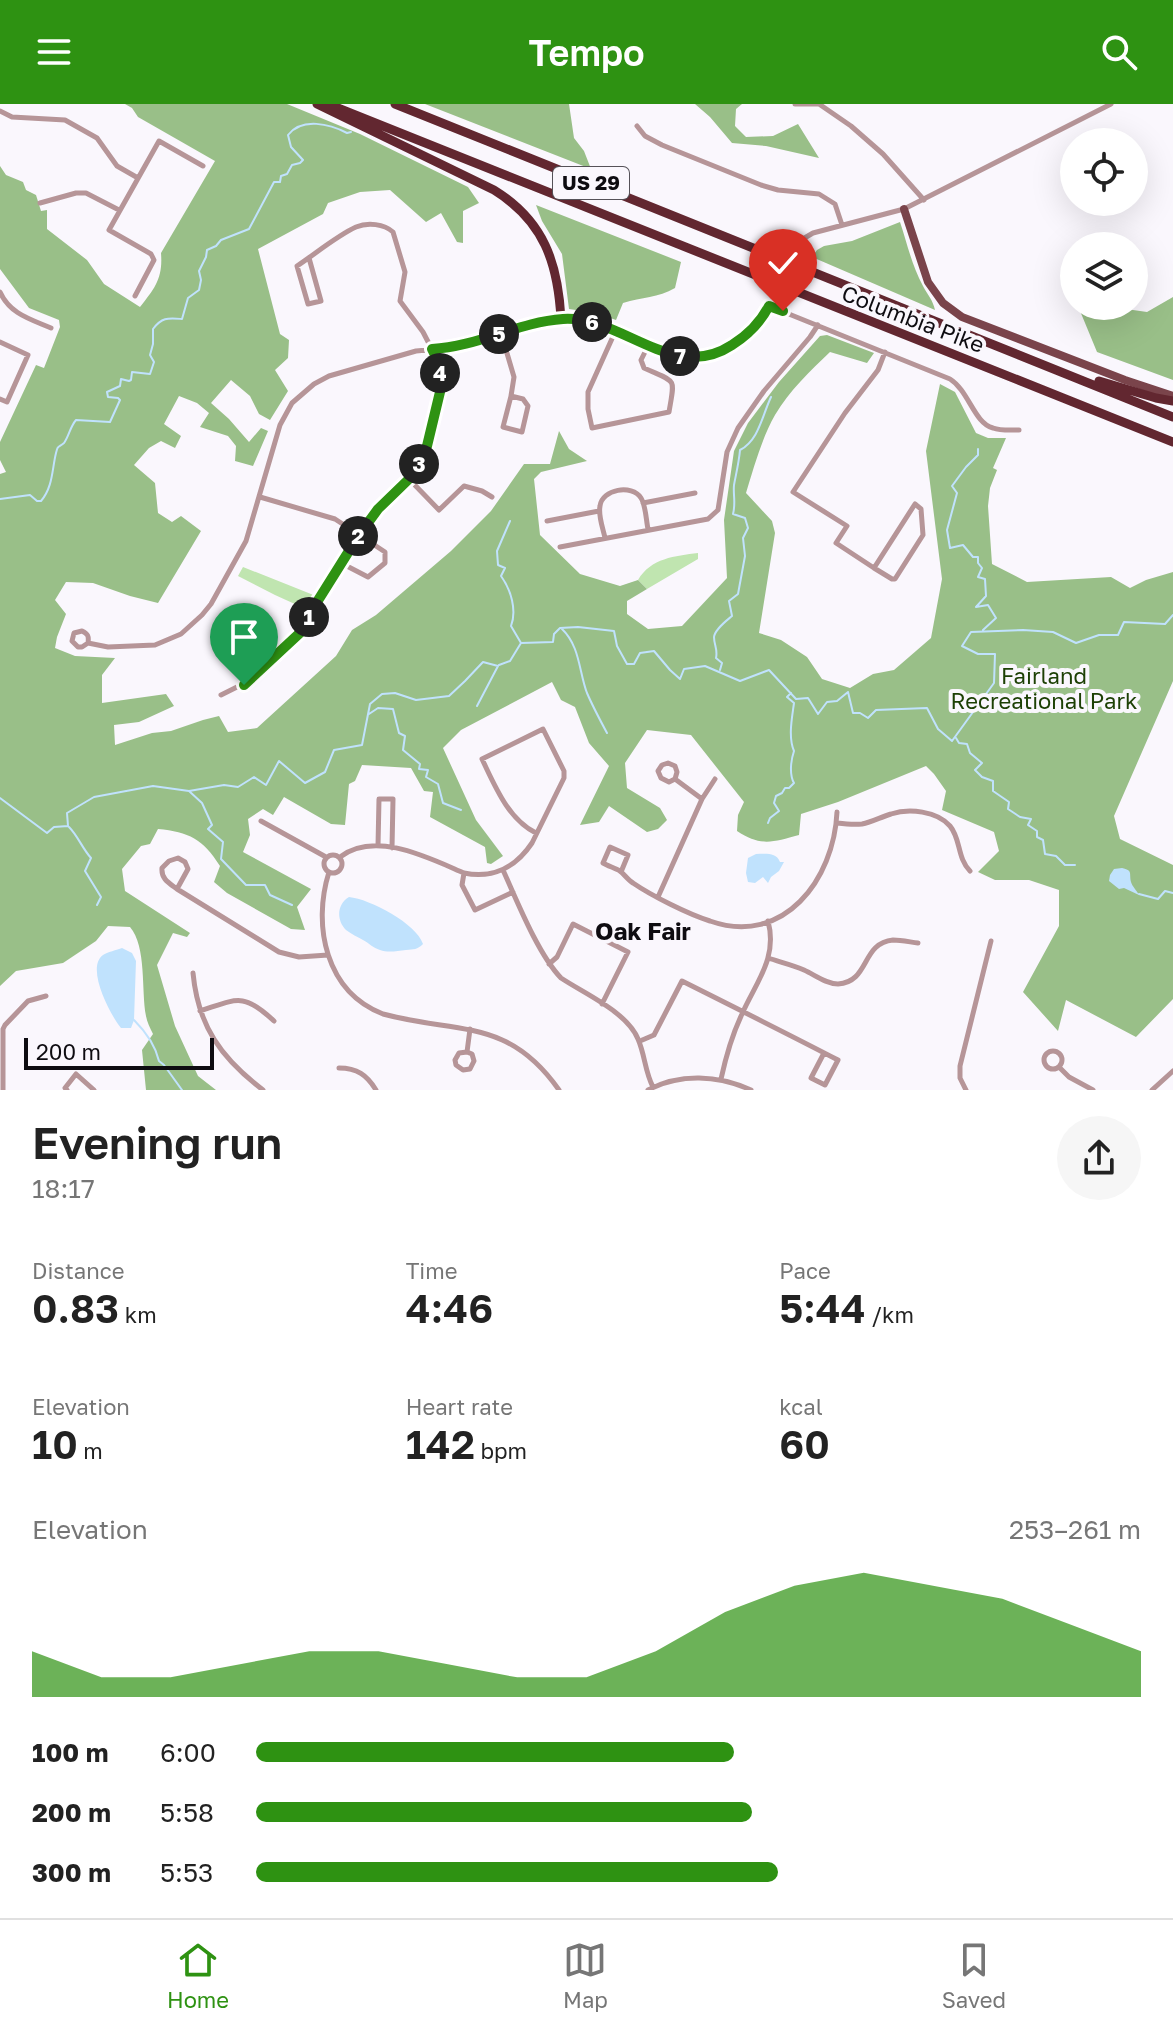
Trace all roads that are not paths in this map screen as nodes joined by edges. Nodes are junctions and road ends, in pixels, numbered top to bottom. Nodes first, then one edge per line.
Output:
1 (317, 104) edge
2 (328, 104) edge
3 (395, 104) edge
4 (795, 104) edge
5 (1111, 104) edge
6 (825, 105) edge
7 (0, 111) edge
8 (637, 126) dead end
9 (203, 166) dead end
10 (138, 178) junction
11 (924, 200) junction
12 (40, 203) dead end
13 (904, 209) junction
14 (119, 210) junction
15 (842, 225) junction
16 (309, 258) junction
17 (788, 262) junction
18 (778, 285) junction
19 (0, 292) edge
20 (135, 296) dead end
21 (769, 306) junction
22 (561, 319) junction
23 (818, 325) junction
24 (51, 328) dead end
25 (615, 332) junction
26 (501, 333) junction
27 (0, 342) edge
28 (648, 346) junction
29 (432, 349) junction
30 (885, 352) junction
31 (1016, 354) junction
32 (511, 396) junction
33 (0, 399) edge
34 (1173, 399) edge
35 (1173, 417) edge
36 (1019, 430) dead end
37 (1173, 442) edge
38 (409, 479) junction
39 (695, 493) dead end
40 (260, 497) junction
41 (492, 497) dead end
42 (643, 503) junction
43 (599, 511) junction
44 (547, 521) dead end
45 (648, 529) junction
46 (359, 535) junction
47 (605, 538) junction
48 (560, 547) dead end
49 (341, 563) junction
50 (874, 568) junction
51 (88, 643) dead end
52 (221, 695) dead end
53 (675, 779) dead end
54 (715, 779) dead end
55 (702, 799) junction
56 (837, 812) dead end
57 (261, 821) dead end
58 (837, 823) junction
59 (536, 833) junction
60 (378, 846) junction
61 (392, 848) junction
62 (326, 857) junction
63 (340, 857) junction
64 (503, 870) junction
65 (970, 871) dead end
66 (329, 872) junction
67 (621, 872) junction
68 (464, 873) junction
69 (177, 889) junction
70 (513, 892) junction
71 (658, 897) junction
72 (768, 921) junction
73 (991, 941) dead end
74 (918, 943) dead end
75 (328, 955) junction
76 (768, 958) junction
77 (549, 964) junction
78 (193, 973) dead end
79 (46, 996) dead end
80 (602, 1004) junction
81 (200, 1011) junction
82 (743, 1012) junction
83 (274, 1021) dead end
84 (470, 1029) junction
85 (640, 1041) junction
86 (467, 1052) dead end
87 (824, 1053) junction
88 (1059, 1067) dead end
89 (339, 1068) dead end
90 (1173, 1071) edge
91 (721, 1079) junction
92 (650, 1089) edge
93 (3, 1090) edge
94 (67, 1090) edge
95 (94, 1090) edge
96 (263, 1090) edge
97 (376, 1090) edge
98 (559, 1090) edge
99 (751, 1090) edge
100 (966, 1090) edge
101 (1093, 1090) edge
102 (1152, 1090) edge

1 - 22 highway
2 - 18 highway, Columbia Pike / US 29
3 - 17 highway, Columbia Pike / US 29
4 - 6 street
5 - 11 street
6 - 11 street
7 - 10 street
8 - 15 street
9 - 10 street
10 - 14 street
11 - 13 street
12 - 14 street
13 - 15 street
13 - 34 main road
14 - 20 street
15 - 17 street
16 - 16 street
16 - 29 street
17 - 18 street
17 - 31 highway, Columbia Pike / US 29
18 - 21 street
18 - 37 highway, Columbia Pike / US 29
19 - 24 street
21 - 23 street
21 - 28 street
22 - 25 street
22 - 26 street
23 - 30 street
23 - 45 street
25 - 28 street
25 - 28 street
26 - 29 street
26 - 32 street
27 - 33 street
29 - 38 street
29 - 40 street
30 - 36 street
30 - 50 street
31 - 34 highway
31 - 35 highway, Columbia Pike / US 29
32 - 32 street
38 - 41 street
38 - 46 street
39 - 42 street
40 - 46 street
40 - 51 street
42 - 43 street
42 - 45 street
43 - 44 street
43 - 47 street
45 - 47 street
46 - 49 street
46 - 49 street
47 - 48 street
49 - 52 street
50 - 50 street
53 - 55 street
54 - 55 street
55 - 71 street
56 - 58 street
57 - 62 street
58 - 65 street
58 - 72 street
59 - 59 street
59 - 64 street
60 - 61 street
60 - 61 street
60 - 63 street
61 - 68 street
62 - 63 street
62 - 66 street
63 - 66 street
64 - 68 street
64 - 70 street
66 - 75 street
67 - 67 street
67 - 71 street
68 - 70 street
69 - 69 street
69 - 75 street
70 - 77 street
71 - 72 street
72 - 76 street
73 - 100 street
74 - 76 street
75 - 84 street
76 - 82 street
77 - 80 street
77 - 80 street
78 - 81 street
79 - 93 street
80 - 85 street
81 - 83 street
81 - 96 street
82 - 85 street
82 - 87 street
82 - 91 street
84 - 86 street
84 - 98 street
85 - 92 street
87 - 87 street
88 - 101 street
89 - 97 street
90 - 102 street
91 - 92 street
91 - 99 street
94 - 95 street

